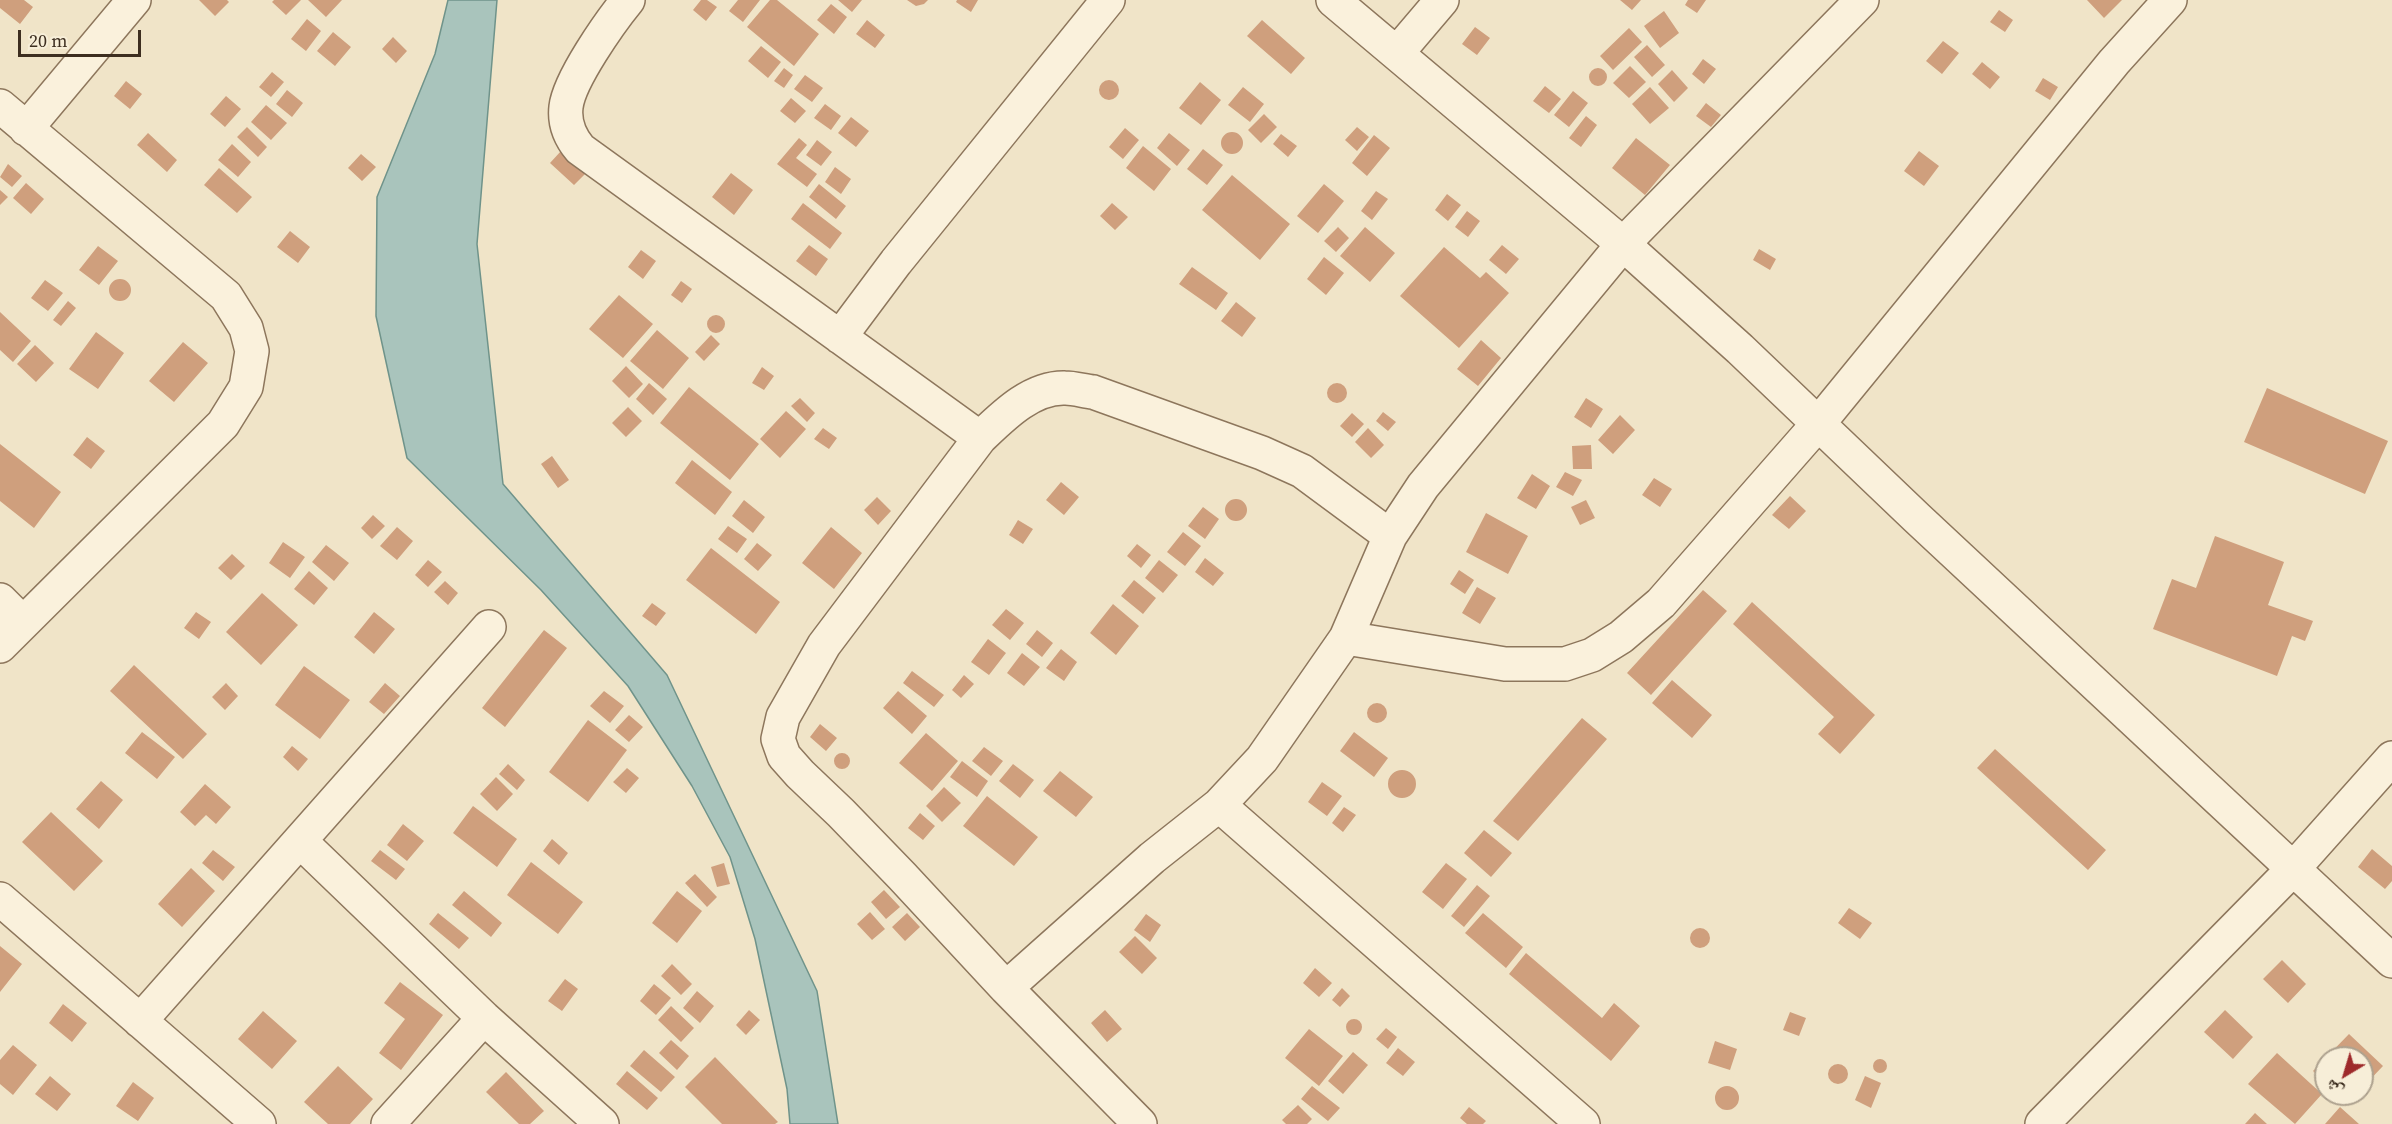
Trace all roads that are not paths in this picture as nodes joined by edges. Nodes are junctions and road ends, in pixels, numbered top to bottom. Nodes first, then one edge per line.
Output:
1 (134, 0) edge
2 (628, 0) edge
3 (1108, 0) edge
4 (1333, 0) edge
5 (1442, 0) edge
6 (1862, 0) edge
7 (2170, 0) edge
8 (1397, 53) junction
9 (0, 106) edge
10 (27, 129) junction
11 (1623, 244) junction
12 (840, 338) junction
13 (1818, 424) junction
14 (980, 438) junction
15 (1390, 536) junction
16 (11, 611) edge
17 (489, 627) dead end
18 (1346, 638) junction
19 (0, 646) edge
20 (2392, 758) edge
21 (1219, 805) junction
22 (300, 841) junction
23 (2293, 868) junction
24 (0, 898) edge
25 (2392, 961) edge
26 (1006, 988) junction
27 (484, 1018) junction
28 (140, 1021) junction
29 (259, 1124) edge
30 (388, 1124) edge
31 (602, 1124) edge
32 (1140, 1124) edge
33 (1583, 1124) edge
34 (2042, 1124) edge

1 - 10 street
2 - 12 street
3 - 12 street
4 - 8 street
5 - 8 street
6 - 11 street
7 - 13 street
8 - 11 street
9 - 10 street
10 - 16 street
11 - 13 street
11 - 15 street
12 - 14 street
13 - 18 street
13 - 23 street
14 - 15 street
14 - 26 street
15 - 18 street
16 - 19 street
17 - 22 street
18 - 21 street
20 - 23 street
21 - 26 street
21 - 33 street
22 - 27 street
22 - 28 street
23 - 25 street
23 - 34 street
24 - 28 street
26 - 32 street
27 - 30 street
27 - 31 street
28 - 29 street

